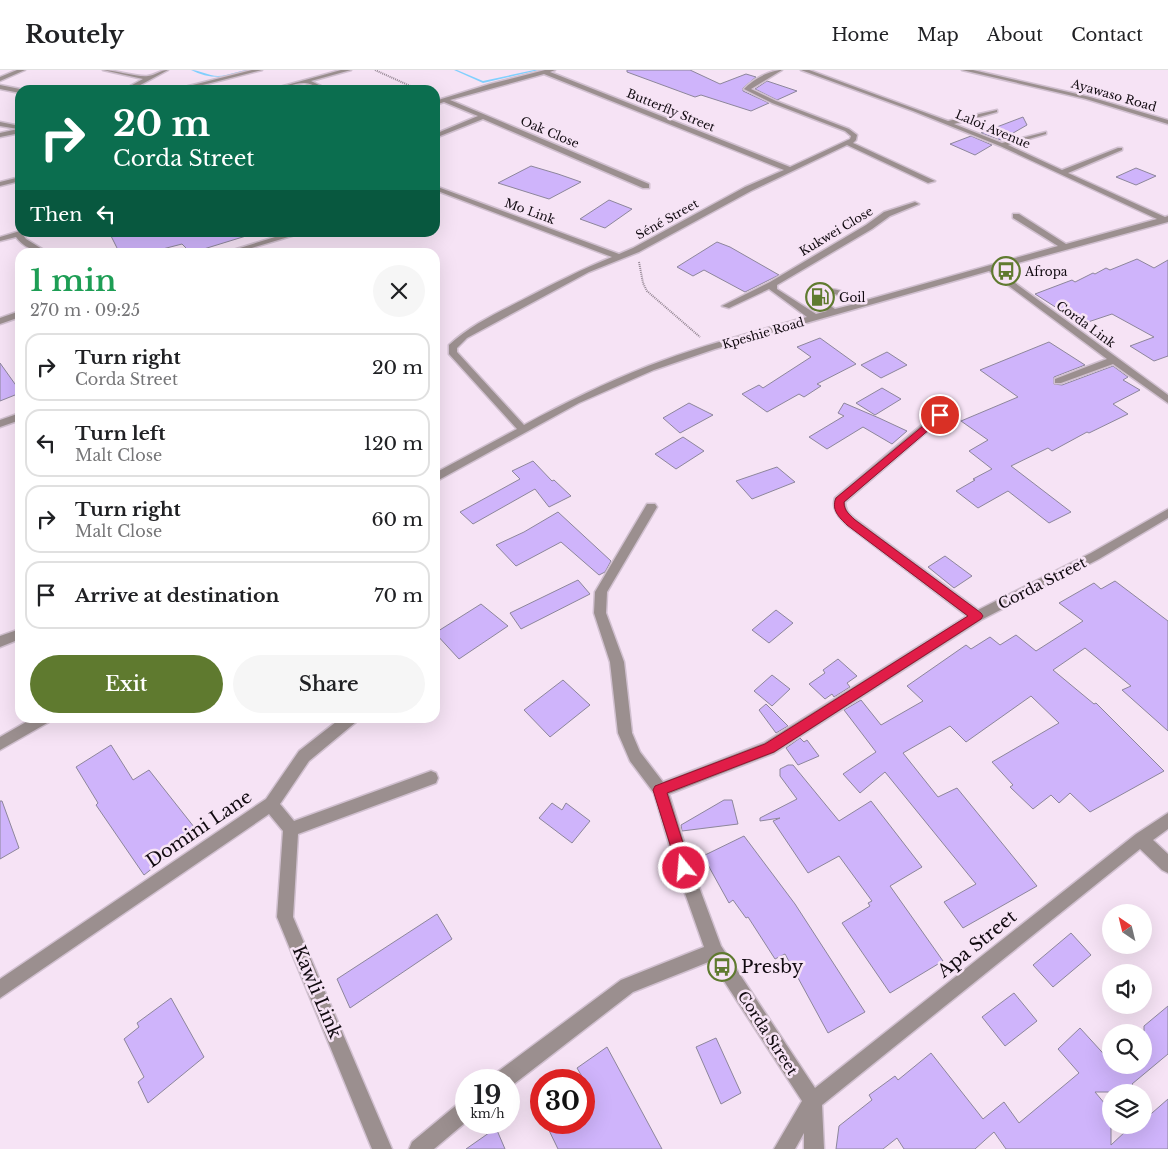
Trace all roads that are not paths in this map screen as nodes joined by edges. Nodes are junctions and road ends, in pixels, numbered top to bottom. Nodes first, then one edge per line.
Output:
1 (22, 70) edge
2 (106, 70) edge
3 (165, 70) edge
4 (259, 70) edge
5 (348, 70) edge
6 (779, 70) edge
7 (804, 70) edge
8 (965, 70) edge
9 (988, 70) edge
10 (549, 71) edge
11 (981, 73) junction
12 (146, 78) junction
13 (0, 79) edge
14 (305, 81) junction
15 (134, 85) edge
16 (197, 85) edge
17 (290, 85) edge
18 (314, 85) edge
19 (0, 87) edge
20 (15, 90) edge
21 (445, 100) junction
22 (440, 102) edge
23 (995, 111) dead end
24 (484, 116) junction
25 (1168, 116) edge
26 (1159, 119) junction
27 (1168, 122) edge
28 (948, 123) junction
29 (0, 124) edge
30 (15, 128) edge
31 (15, 131) edge
32 (440, 134) edge
33 (1044, 134) dead end
34 (0, 135) edge
35 (848, 143) junction
36 (1002, 145) junction
37 (1120, 149) dead end
38 (789, 169) junction
39 (1063, 172) junction
40 (15, 181) edge
41 (931, 181) dead end
42 (0, 184) edge
43 (646, 186) dead end
44 (440, 190) edge
45 (915, 204) dead end
46 (1016, 216) dead end
47 (1167, 219) edge
48 (15, 235) edge
49 (22, 237) edge
50 (284, 237) edge
51 (0, 239) edge
52 (1065, 247) junction
53 (36, 248) edge
54 (246, 248) edge
55 (617, 256) junction
56 (990, 268) junction
57 (773, 284) junction
58 (862, 304) junction
59 (726, 306) dead end
60 (834, 312) junction
61 (15, 316) edge
62 (815, 318) junction
63 (0, 321) edge
64 (1114, 360) junction
65 (1058, 381) dead end
66 (1168, 400) edge
67 (940, 415) dead end
68 (15, 418) edge
69 (0, 424) edge
70 (523, 430) junction
71 (440, 475) edge
72 (651, 507) dead end
73 (1168, 513) edge
74 (977, 616) junction
75 (15, 636) edge
76 (0, 642) edge
77 (36, 723) edge
78 (345, 723) edge
79 (0, 744) edge
80 (431, 778) dead end
81 (660, 790) junction
82 (271, 804) junction
83 (1168, 820) edge
84 (290, 829) junction
85 (1141, 840) junction
86 (1168, 865) edge
87 (714, 951) junction
88 (0, 988) edge
89 (518, 1069) edge
90 (813, 1100) junction
91 (455, 1119) edge
92 (382, 1149) edge
93 (420, 1149) edge
94 (784, 1149) edge
95 (814, 1149) edge

1 - 13 street
2 - 12 street
3 - 12 street
4 - 16 street
5 - 14 street
6 - 35 street
7 - 28 street, Laloi Avenue
8 - 11 street, Ayawaso Road
9 - 11 street
10 - 21 street
10 - 38 street, Butterfly Street
11 - 26 street, Ayawaso Road
12 - 15 street
14 - 17 street
14 - 18 street
19 - 20 street
21 - 22 street
21 - 24 street, Oak Close
23 - 28 street
24 - 32 street
24 - 43 street, Oak Close
25 - 26 street
26 - 27 street, Ayawaso Road
28 - 36 street, Laloi Avenue
29 - 30 street
31 - 34 street
33 - 36 street
35 - 38 street, Séné Street
35 - 41 street
36 - 39 street, Laloi Avenue
37 - 39 street
38 - 55 street, Séné Street
39 - 47 street, Laloi Avenue
40 - 42 street
44 - 55 street, Mo Link
45 - 57 street, Kukwei Close
46 - 52 street
47 - 52 street, Kpeshie Road
48 - 51 street
49 - 53 street
50 - 54 street
52 - 56 street, Kpeshie Road
55 - 70 street, Séné Street
56 - 58 street, Kpeshie Road
56 - 64 street, Corda Link
57 - 59 street, Kukwei Close
57 - 62 street
58 - 60 street, Kpeshie Road
58 - 60 street
60 - 62 street, Kpeshie Road
61 - 63 street
62 - 70 street, Kpeshie Road
64 - 65 street
64 - 66 street, Corda Link
67 - 74 street
68 - 69 street
70 - 71 street, Kpeshie Road
72 - 81 street
73 - 74 street, Corda Street
74 - 81 street, Corda Street
75 - 76 street
77 - 79 street
78 - 82 street
80 - 84 street
81 - 87 street, Corda Street
82 - 84 street, Domini Lane
82 - 88 street, Domini Lane
83 - 85 street, Apa Street
84 - 92 street, Kawli Link
85 - 86 street
85 - 90 street, Apa Street
87 - 89 street
87 - 90 street, Corda Street
90 - 94 street
90 - 95 street
91 - 93 street

